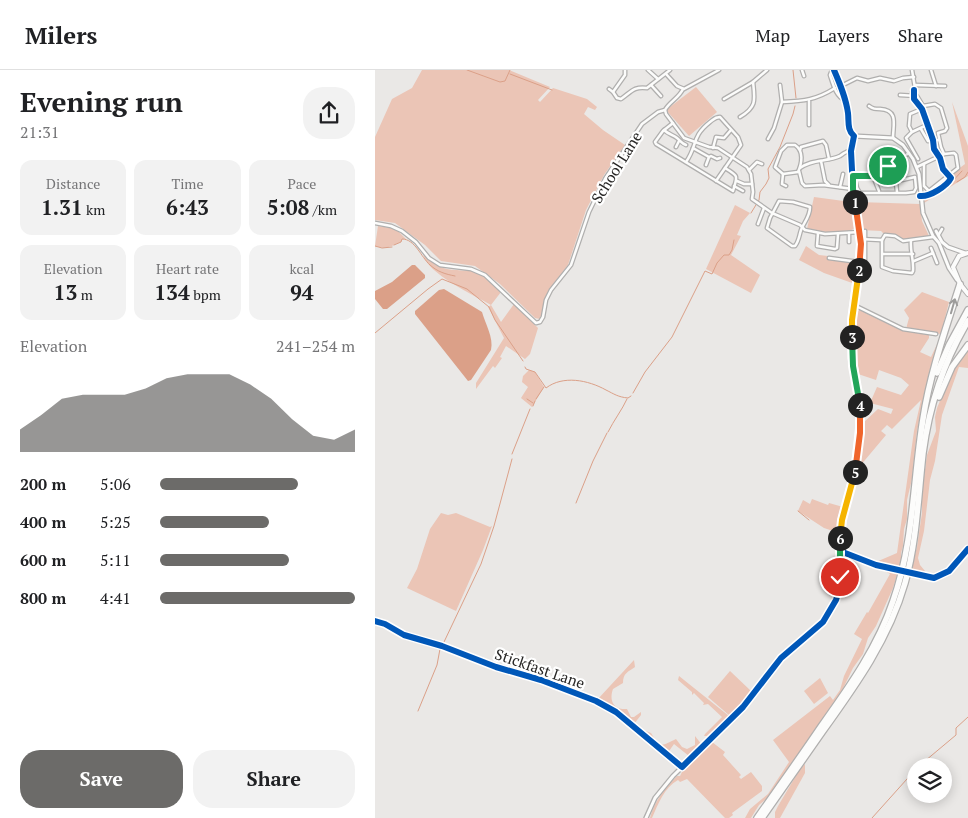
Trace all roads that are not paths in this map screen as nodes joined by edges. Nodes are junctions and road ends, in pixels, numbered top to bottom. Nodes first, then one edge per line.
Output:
1 (625, 70) edge
2 (648, 70) edge
3 (670, 70) edge
4 (719, 70) edge
5 (761, 70) edge
6 (767, 70) edge
7 (802, 70) edge
8 (833, 70) edge
9 (912, 70) edge
10 (931, 70) edge
11 (666, 74) junction
12 (763, 74) junction
13 (804, 76) dead end
14 (914, 77) junction
15 (658, 79) junction
16 (753, 82) junction
17 (651, 85) junction
18 (780, 85) dead end
19 (915, 85) junction
20 (841, 86) junction
21 (936, 86) junction
22 (945, 86) dead end
23 (835, 88) junction
24 (609, 89) dead end
25 (683, 89) junction
26 (613, 92) junction
27 (657, 92) junction
28 (911, 92) dead end
29 (900, 95) dead end
30 (651, 96) dead end
31 (661, 96) dead end
32 (724, 99) dead end
33 (845, 100) junction
34 (809, 101) junction
35 (782, 102) junction
36 (923, 106) junction
37 (870, 107) dead end
38 (665, 110) junction
39 (740, 117) dead end
40 (673, 122) junction
41 (809, 125) dead end
42 (927, 126) dead end
43 (921, 129) junction
44 (664, 130) junction
45 (731, 130) junction
46 (912, 132) junction
47 (854, 136) junction
48 (893, 138) junction
49 (768, 139) dead end
50 (939, 140) junction
51 (679, 141) junction
52 (695, 141) junction
53 (676, 146) dead end
54 (686, 146) dead end
55 (693, 148) junction
56 (713, 148) junction
57 (800, 150) junction
58 (851, 151) junction
59 (909, 153) junction
60 (944, 154) junction
61 (709, 158) junction
62 (719, 158) dead end
63 (732, 158) junction
64 (829, 159) junction
65 (918, 159) dead end
66 (821, 161) junction
67 (686, 162) junction
68 (894, 163) junction
69 (762, 164) dead end
70 (924, 164) junction
71 (706, 165) dead end
72 (917, 167) junction
73 (725, 168) junction
74 (799, 169) junction
75 (749, 170) junction
76 (783, 174) junction
77 (843, 174) dead end
78 (853, 176) junction
79 (873, 176) junction
80 (897, 179) junction
81 (714, 180) junction
82 (737, 180) junction
83 (825, 181) junction
84 (856, 183) dead end
85 (752, 184) junction
86 (823, 185) junction
87 (734, 186) junction
88 (785, 186) dead end
89 (829, 186) junction
90 (840, 187) junction
91 (853, 189) junction
92 (743, 191) dead end
93 (879, 192) junction
94 (897, 192) junction
95 (764, 208) junction
96 (772, 213) junction
97 (375, 223) edge
98 (758, 224) dead end
99 (802, 228) junction
100 (865, 231) dead end
101 (860, 232) junction
102 (818, 233) junction
103 (849, 233) junction
104 (838, 234) junction
105 (935, 235) junction
106 (863, 240) junction
107 (882, 240) junction
108 (911, 241) junction
109 (849, 242) dead end
110 (931, 248) dead end
111 (933, 253) junction
112 (967, 253) edge
113 (883, 254) junction
114 (913, 254) junction
115 (829, 258) dead end
116 (914, 261) junction
117 (859, 262) junction
118 (865, 262) dead end
119 (937, 263) dead end
120 (960, 284) junction
121 (968, 294) edge
122 (854, 304) junction
123 (968, 310) edge
124 (968, 321) edge
125 (936, 334) dead end
126 (968, 345) edge
127 (922, 441) junction
128 (968, 549) edge
129 (840, 551) junction
130 (876, 565) dead end
131 (922, 576) dead end
132 (375, 622) edge
133 (682, 767) junction
134 (646, 818) edge
135 (757, 818) edge
136 (762, 818) edge

1 - 26 street
2 - 15 street
3 - 11 street
4 - 25 street, School Lane
5 - 12 street
6 - 12 street
7 - 13 street
8 - 20 street
8 - 23 street
9 - 14 street
10 - 21 street
11 - 15 street
11 - 25 street
12 - 16 street
14 - 19 street
14 - 20 street
15 - 17 street
16 - 32 street
16 - 39 street
17 - 26 street
17 - 27 street
18 - 35 street
19 - 21 street
19 - 28 street
20 - 33 street
21 - 22 street
23 - 33 street
23 - 34 street
24 - 26 street
25 - 38 street, School Lane
27 - 30 street
27 - 31 street
29 - 36 street
33 - 47 street
34 - 35 street
34 - 41 street
35 - 49 street
36 - 46 street
36 - 50 street
37 - 48 street
38 - 40 street
38 - 97 street, School Lane
40 - 44 street
40 - 52 street
42 - 43 street
43 - 46 street
43 - 50 street
44 - 51 street
44 - 67 street
45 - 52 street
45 - 56 street
45 - 63 street
46 - 65 street
47 - 48 street
47 - 58 street
48 - 59 street
50 - 60 street
51 - 53 street
51 - 54 street
52 - 55 street
52 - 56 street
55 - 61 street
55 - 67 street
56 - 63 street
57 - 64 street
57 - 74 street
57 - 76 street
58 - 64 street
58 - 78 street
59 - 68 street
59 - 72 street
60 - 70 street
60 - 70 street
61 - 62 street
61 - 71 street
63 - 73 street
63 - 75 street
64 - 66 street
66 - 74 street
66 - 83 street
67 - 81 street
68 - 79 street
68 - 80 street
69 - 75 street
70 - 72 street
72 - 105 street
73 - 81 street
73 - 82 street
74 - 76 street
74 - 86 street
75 - 85 street
76 - 88 street
77 - 90 street
78 - 79 street
78 - 91 street
79 - 93 street
80 - 94 street
80 - 94 street
81 - 87 street
82 - 85 street
82 - 87 street
83 - 86 street
83 - 89 street
84 - 93 street
85 - 95 street
86 - 89 street
87 - 92 street
89 - 90 street
90 - 91 street
91 - 101 street
93 - 94 street
95 - 96 street
95 - 98 street
96 - 99 street
96 - 99 street
96 - 99 street
99 - 102 street
100 - 106 street
101 - 103 street
101 - 106 street
102 - 104 street
102 - 104 street
103 - 104 street
103 - 109 street
105 - 108 street
105 - 112 street
105 - 120 street
106 - 107 street
106 - 117 street
106 - 118 street
107 - 108 street
107 - 113 street
108 - 114 street
110 - 111 street
111 - 116 street
111 - 119 street
112 - 120 main road
113 - 114 street
113 - 116 street
114 - 116 street
115 - 117 street
117 - 122 street
120 - 121 main road
127 -> 120 highway
122 - 125 street
122 - 129 street
123 - 127 highway
124 - 127 highway
126 - 127 highway
127 - 135 highway
127 - 136 highway
128 - 131 street
129 - 130 street
129 - 133 street
132 - 133 street, Stickfast Lane
133 - 134 street

